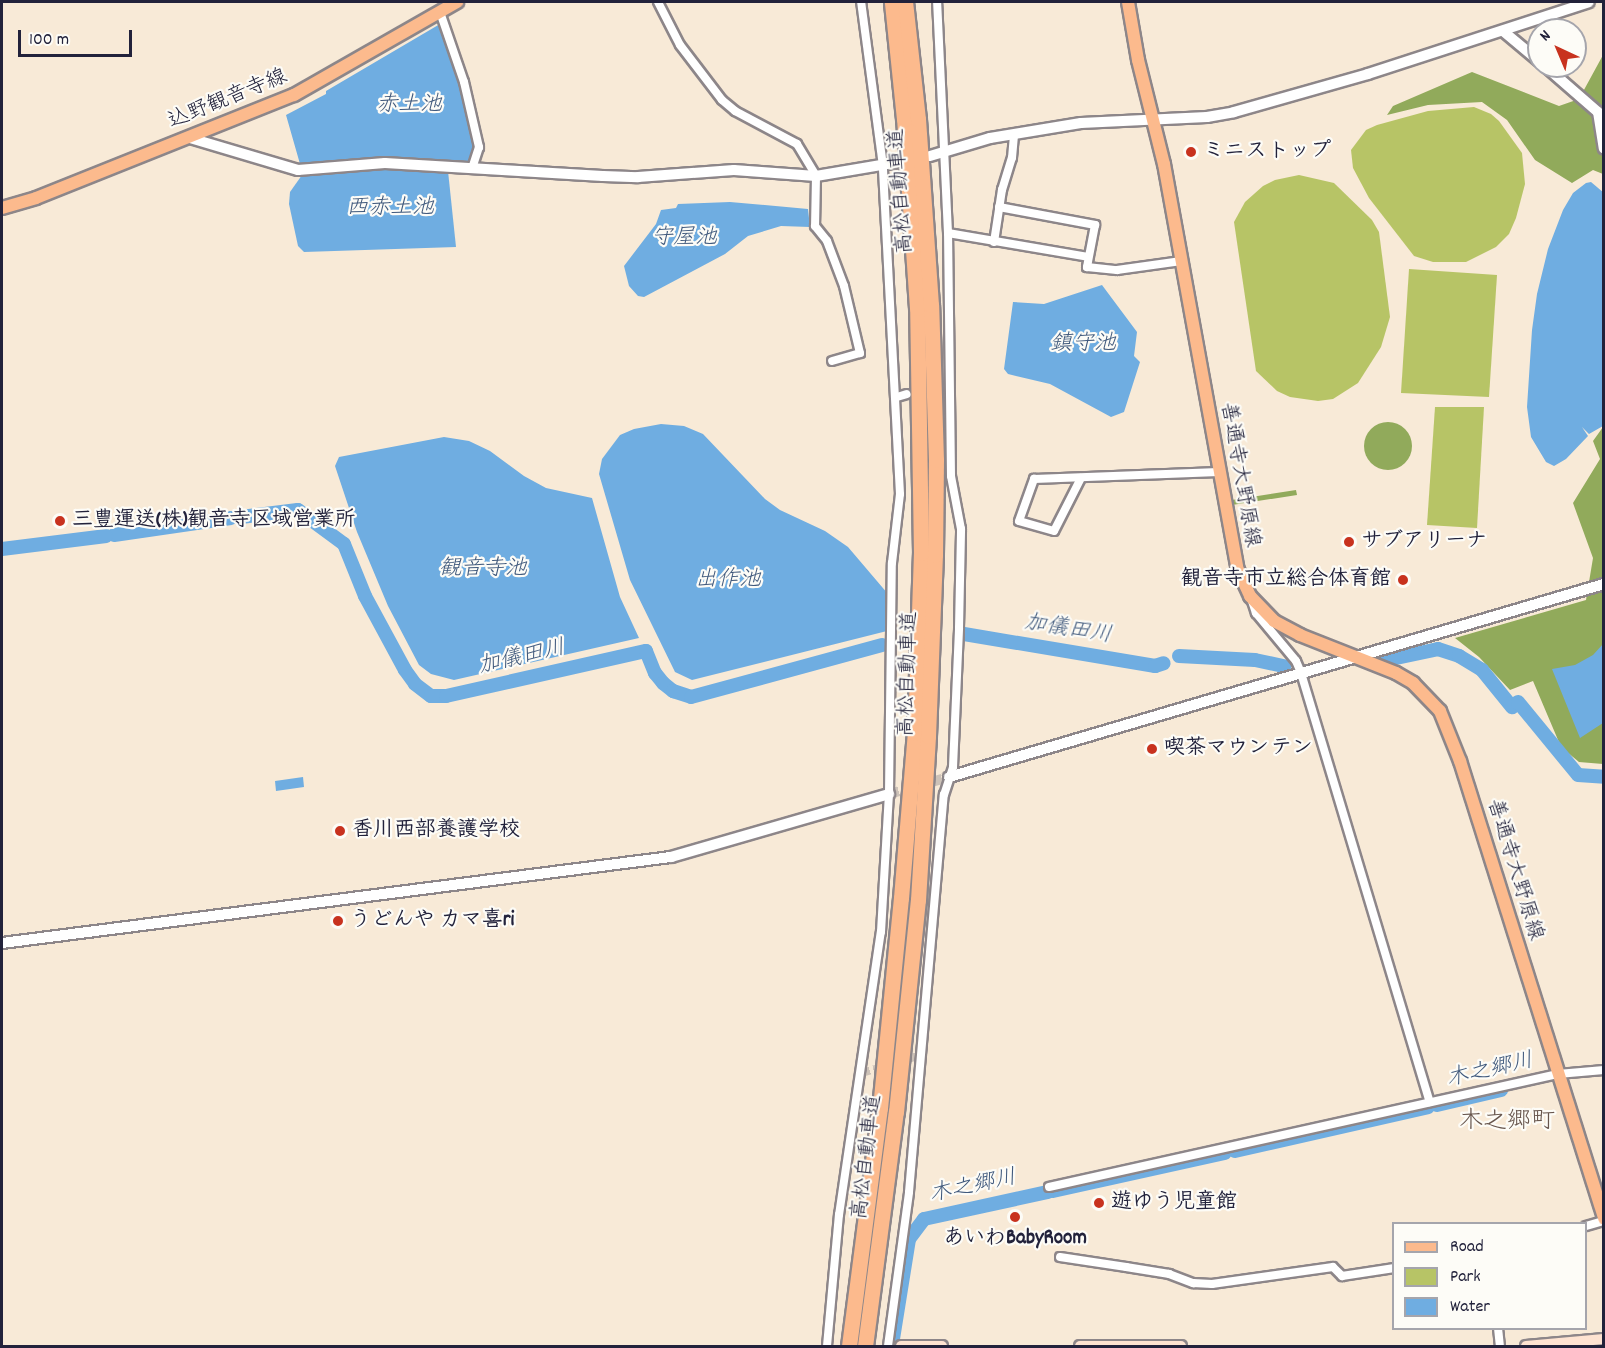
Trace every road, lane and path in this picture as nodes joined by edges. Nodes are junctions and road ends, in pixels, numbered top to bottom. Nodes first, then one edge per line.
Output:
1 (457, 2) edge
2 (658, 2) edge
3 (861, 2) edge
4 (892, 2) edge
5 (905, 2) edge
6 (937, 2) edge
7 (1128, 2) edge
8 (1589, 2) edge
9 (1563, 6) edge
10 (440, 12) junction
11 (1503, 31) junction
12 (1527, 51) edge
13 (1559, 78) edge
14 (1153, 118) junction
15 (1014, 135) junction
16 (190, 138) junction
17 (1604, 149) edge
18 (942, 154) junction
19 (930, 156) dead end
20 (899, 162) dead end
21 (883, 166) junction
22 (472, 168) junction
23 (816, 176) junction
24 (999, 207) junction
25 (2, 208) edge
26 (948, 233) junction
27 (994, 242) junction
28 (1088, 257) junction
29 (1181, 261) junction
30 (832, 361) dead end
31 (907, 394) dead end
32 (897, 397) junction
33 (1219, 472) junction
34 (1081, 478) junction
35 (1604, 584) edge
36 (1250, 596) junction
37 (1355, 656) junction
38 (1301, 673) junction
39 (949, 777) junction
40 (889, 794) junction
41 (2, 944) edge
42 (1604, 1070) edge
43 (1558, 1074) junction
44 (1430, 1102) junction
45 (1049, 1186) dead end
46 (1604, 1220) edge
47 (1587, 1226) edge
48 (1060, 1257) dead end
49 (1392, 1268) edge
50 (1498, 1330) edge
51 (1604, 1339) edge
52 (827, 1347) edge
53 (849, 1347) edge
54 (865, 1347) edge
55 (888, 1347) edge
56 (901, 1347) edge
57 (942, 1347) edge
58 (1080, 1347) edge
59 (1182, 1347) edge
60 (1500, 1347) edge
61 (1526, 1347) edge

1 - 10 main road, 込野観音寺線
2 - 23 street
3 - 21 street
4 - 53 highway, 高松自動車道
5 - 54 highway, 高松自動車道
6 - 18 street
7 - 14 main road, 善通寺大野原線
8 - 9 street
9 - 11 street
10 - 16 main road, 込野観音寺線
10 - 22 street
11 - 12 street
11 - 14 street
13 - 17 street
14 - 15 street
14 - 29 main road, 善通寺大野原線
15 - 18 street
15 - 24 street
16 - 22 street
16 - 25 main road, 込野観音寺線
18 - 19 street
18 - 26 street
20 - 21 street
21 - 23 street
21 - 32 street
22 - 23 street
23 - 30 street
24 - 27 street
24 - 28 street
26 - 27 street
26 - 39 street
27 - 28 street
28 - 29 street
29 - 33 main road, 善通寺大野原線
31 - 32 street
32 - 40 street
33 - 34 street
33 - 36 main road, 善通寺大野原線
34 - 34 street
35 - 37 street
36 - 37 main road, 善通寺大野原線
36 - 38 street
37 - 38 street
37 - 43 main road, 善通寺大野原線
38 - 39 street
38 - 44 street
39 - 55 street
40 - 41 street
40 - 52 street
42 - 43 street
43 - 44 street
43 - 46 main road, 善通寺大野原線
44 - 45 street
46 - 47 street
48 - 49 street
50 - 60 street
51 - 61 main road
56 - 57 main road
58 - 59 main road

